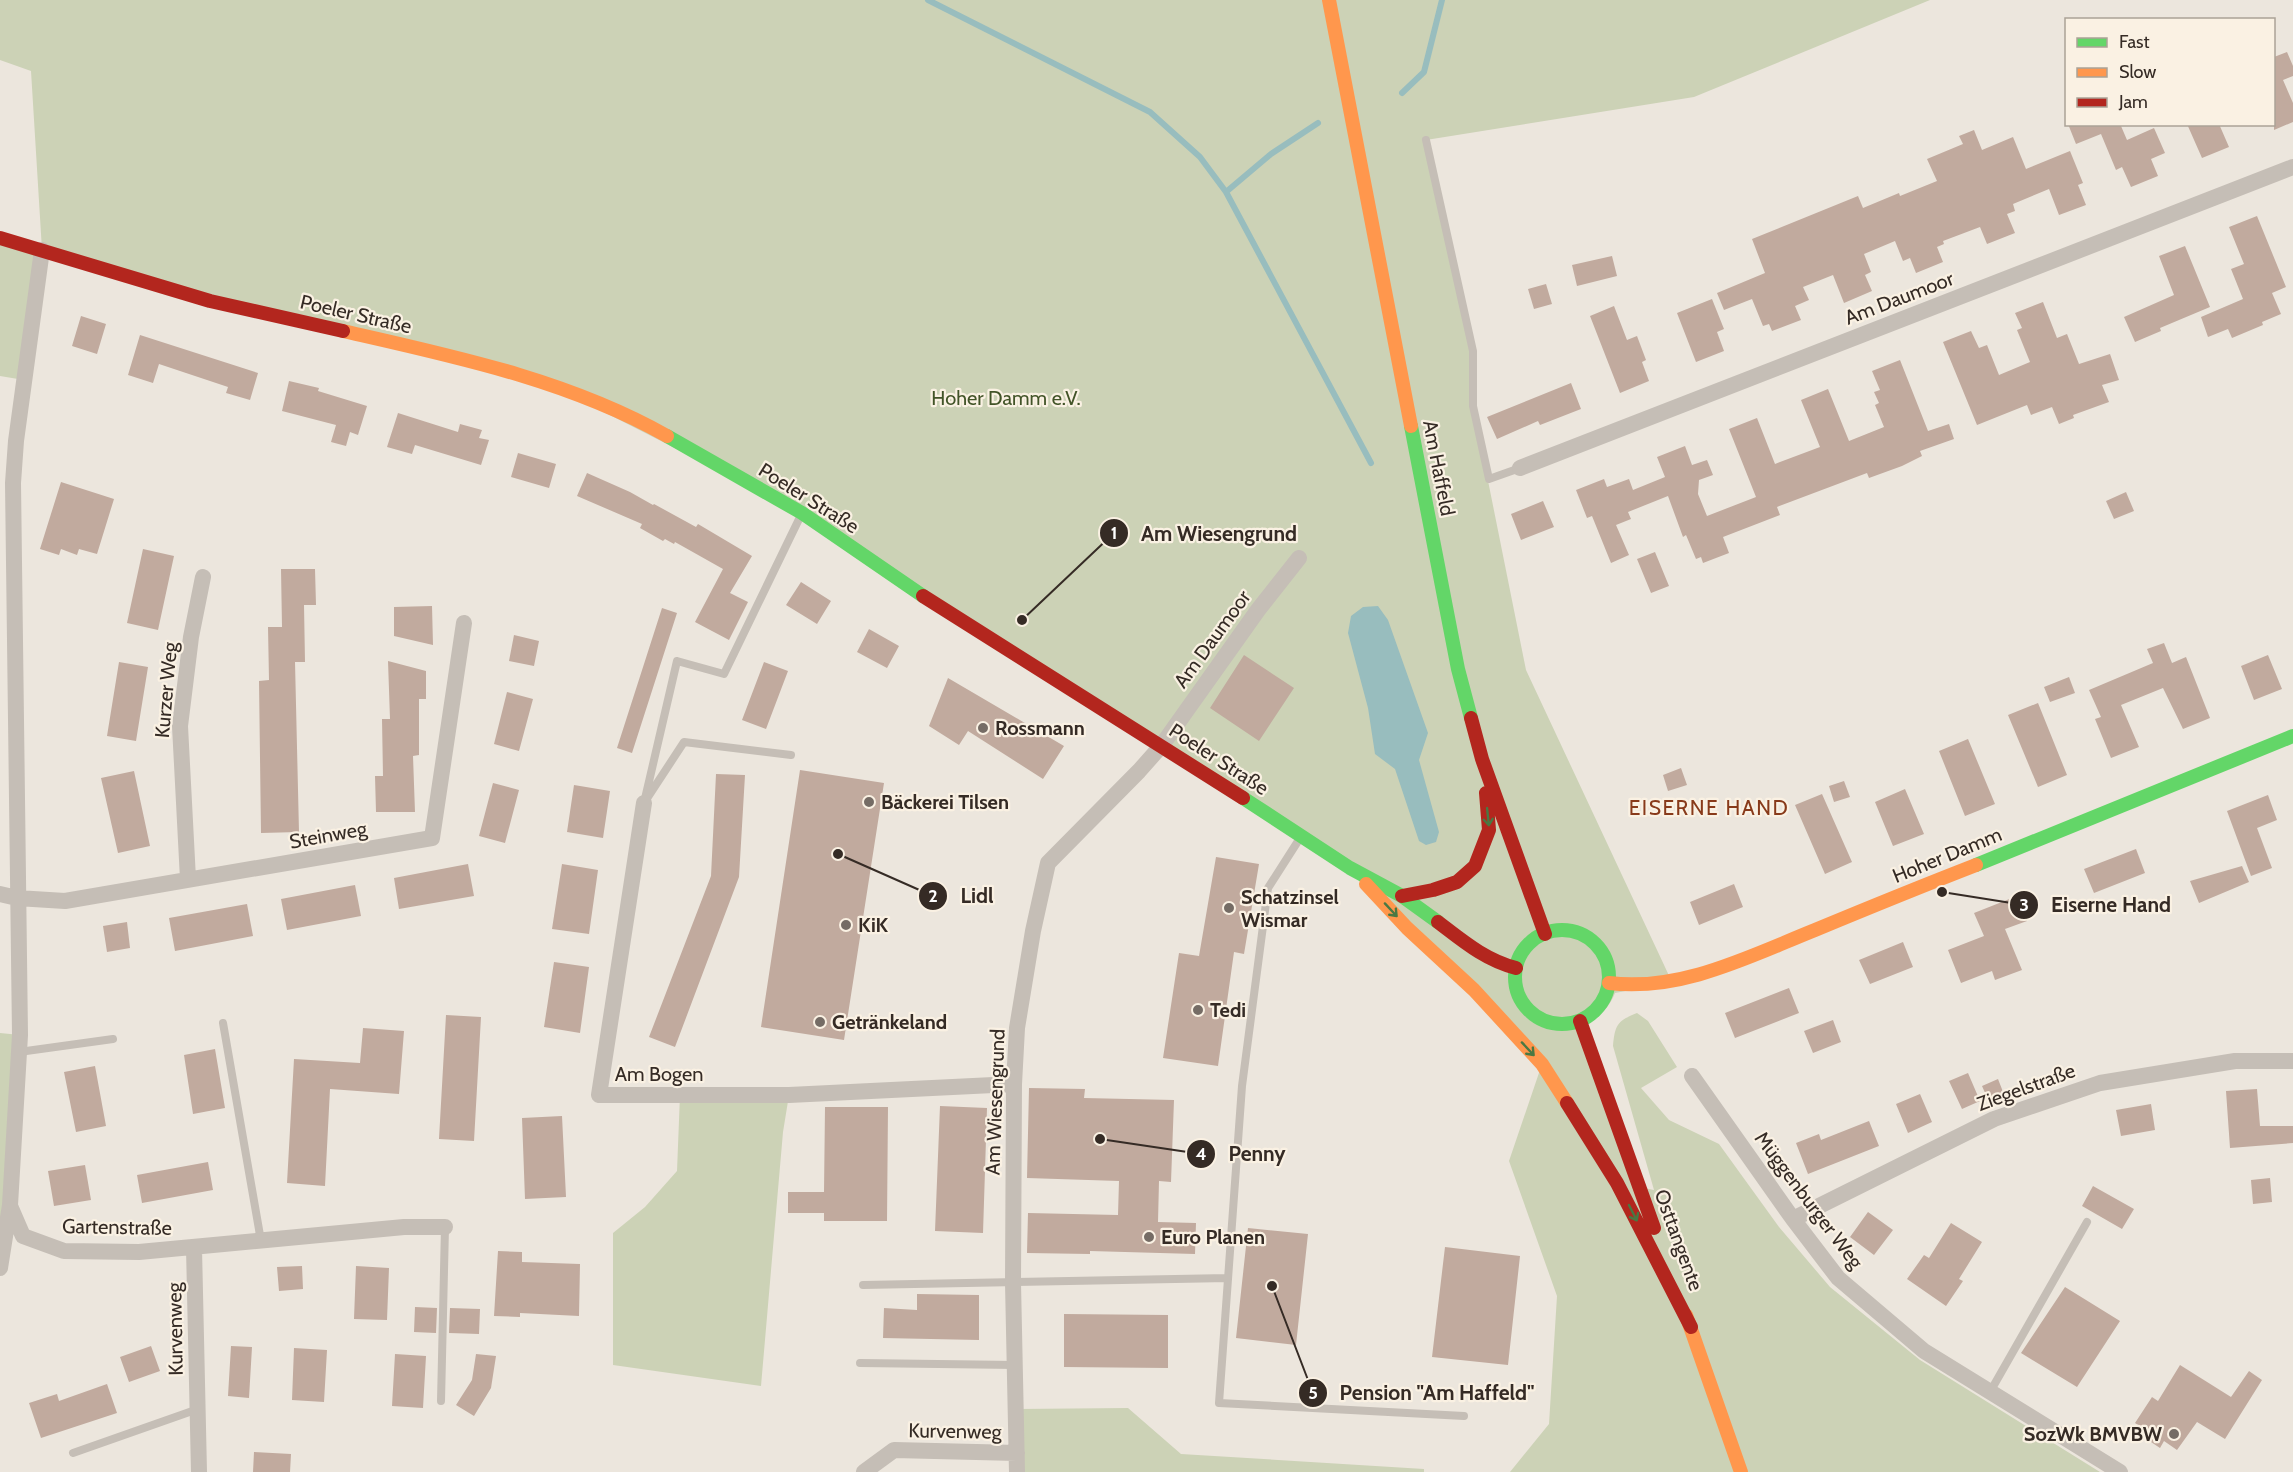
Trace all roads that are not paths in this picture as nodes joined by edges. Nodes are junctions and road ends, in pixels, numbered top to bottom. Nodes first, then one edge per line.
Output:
1 (1329, 0) edge
2 (1426, 140) dead end
3 (2293, 167) edge
4 (0, 238) edge
5 (42, 250) junction
6 (1520, 468) joint
7 (802, 513) junction
8 (1299, 558) dead end
9 (203, 577) dead end
10 (464, 623) dead end
11 (2293, 736) edge
12 (1162, 745) junction
13 (791, 755) dead end
14 (1482, 759) junction
15 (644, 802) junction
16 (1302, 836) junction
17 (1350, 868) junction
18 (188, 879) junction
19 (0, 894) edge
20 (1402, 896) junction
21 (17, 898) junction
22 (1545, 934) junction
23 (1516, 968) junction
24 (1609, 983) junction
25 (1580, 1021) junction
26 (223, 1023) dead end
27 (113, 1039) dead end
28 (19, 1052) junction
29 (2293, 1061) edge
30 (1692, 1076) dead end
31 (1014, 1084) junction
32 (10, 1205) junction
33 (1793, 1219) junction
34 (2087, 1222) dead end
35 (445, 1227) joint
36 (261, 1241) junction
37 (194, 1248) junction
38 (0, 1268) edge
39 (1228, 1278) junction
40 (1013, 1283) junction
41 (863, 1285) dead end
42 (1691, 1327) junction
43 (860, 1363) dead end
44 (1016, 1365) junction
45 (1990, 1392) junction
46 (441, 1401) dead end
47 (198, 1409) junction
48 (1464, 1416) dead end
49 (72, 1453) dead end
50 (1017, 1453) junction
51 (199, 1472) edge
52 (864, 1472) edge
53 (1017, 1472) edge
54 (1741, 1472) edge
55 (2120, 1472) edge

1 - 14 main road, Am Haffeld
2 - 6 lane
3 - 6 street, Am Daumoor
4 - 5 main road, Poeler Straße
5 - 7 main road, Poeler Straße
5 - 21 street, Gartenstraße
7 - 12 main road, Poeler Straße
7 - 15 lane
8 - 12 street, Am Daumoor
9 - 18 street, Kurzer Weg
10 - 18 street, Steinweg
11 - 24 main road, Hoher Damm
12 - 16 main road, Poeler Straße
12 - 31 street, Am Wiesengrund
13 - 15 lane
14 -> 20 main road
14 - 22 main road, Am Haffeld
15 - 31 street, Am Bogen
16 - 17 main road, Poeler Straße
16 - 39 lane
17 - 20 main road, Poeler Straße
17 -> 42 main road
18 - 21 street, Steinweg
19 - 21 street, Steinweg
20 - 23 main road, Poeler Straße
21 - 28 street, Gartenstraße
22 - 23 main road
22 - 24 main road
23 - 25 main road
24 - 25 main road
25 - 42 main road, Osttangente
26 - 36 lane
27 - 28 lane
28 - 32 street, Gartenstraße
29 - 33 street, Ziegelstraße
30 - 33 street, Müggenburger Weg
31 - 40 street, Am Wiesengrund
32 - 37 street, Gartenstraße
32 - 38 street
33 - 45 street, Müggenburger Weg
34 - 45 lane
35 - 36 street, Gartenstraße
35 - 46 lane
36 - 37 street, Gartenstraße
37 - 47 street, Kurvenweg
39 - 40 lane
39 - 48 lane
40 - 41 lane
40 - 44 street, Am Wiesengrund
42 - 54 main road, Osttangente
43 - 44 lane
44 - 50 street, Am Wiesengrund
45 - 55 street, Müggenburger Weg
47 - 49 lane
47 - 51 street, Kurvenweg
50 - 52 street, Kurvenweg
50 - 53 street, Am Wiesengrund

